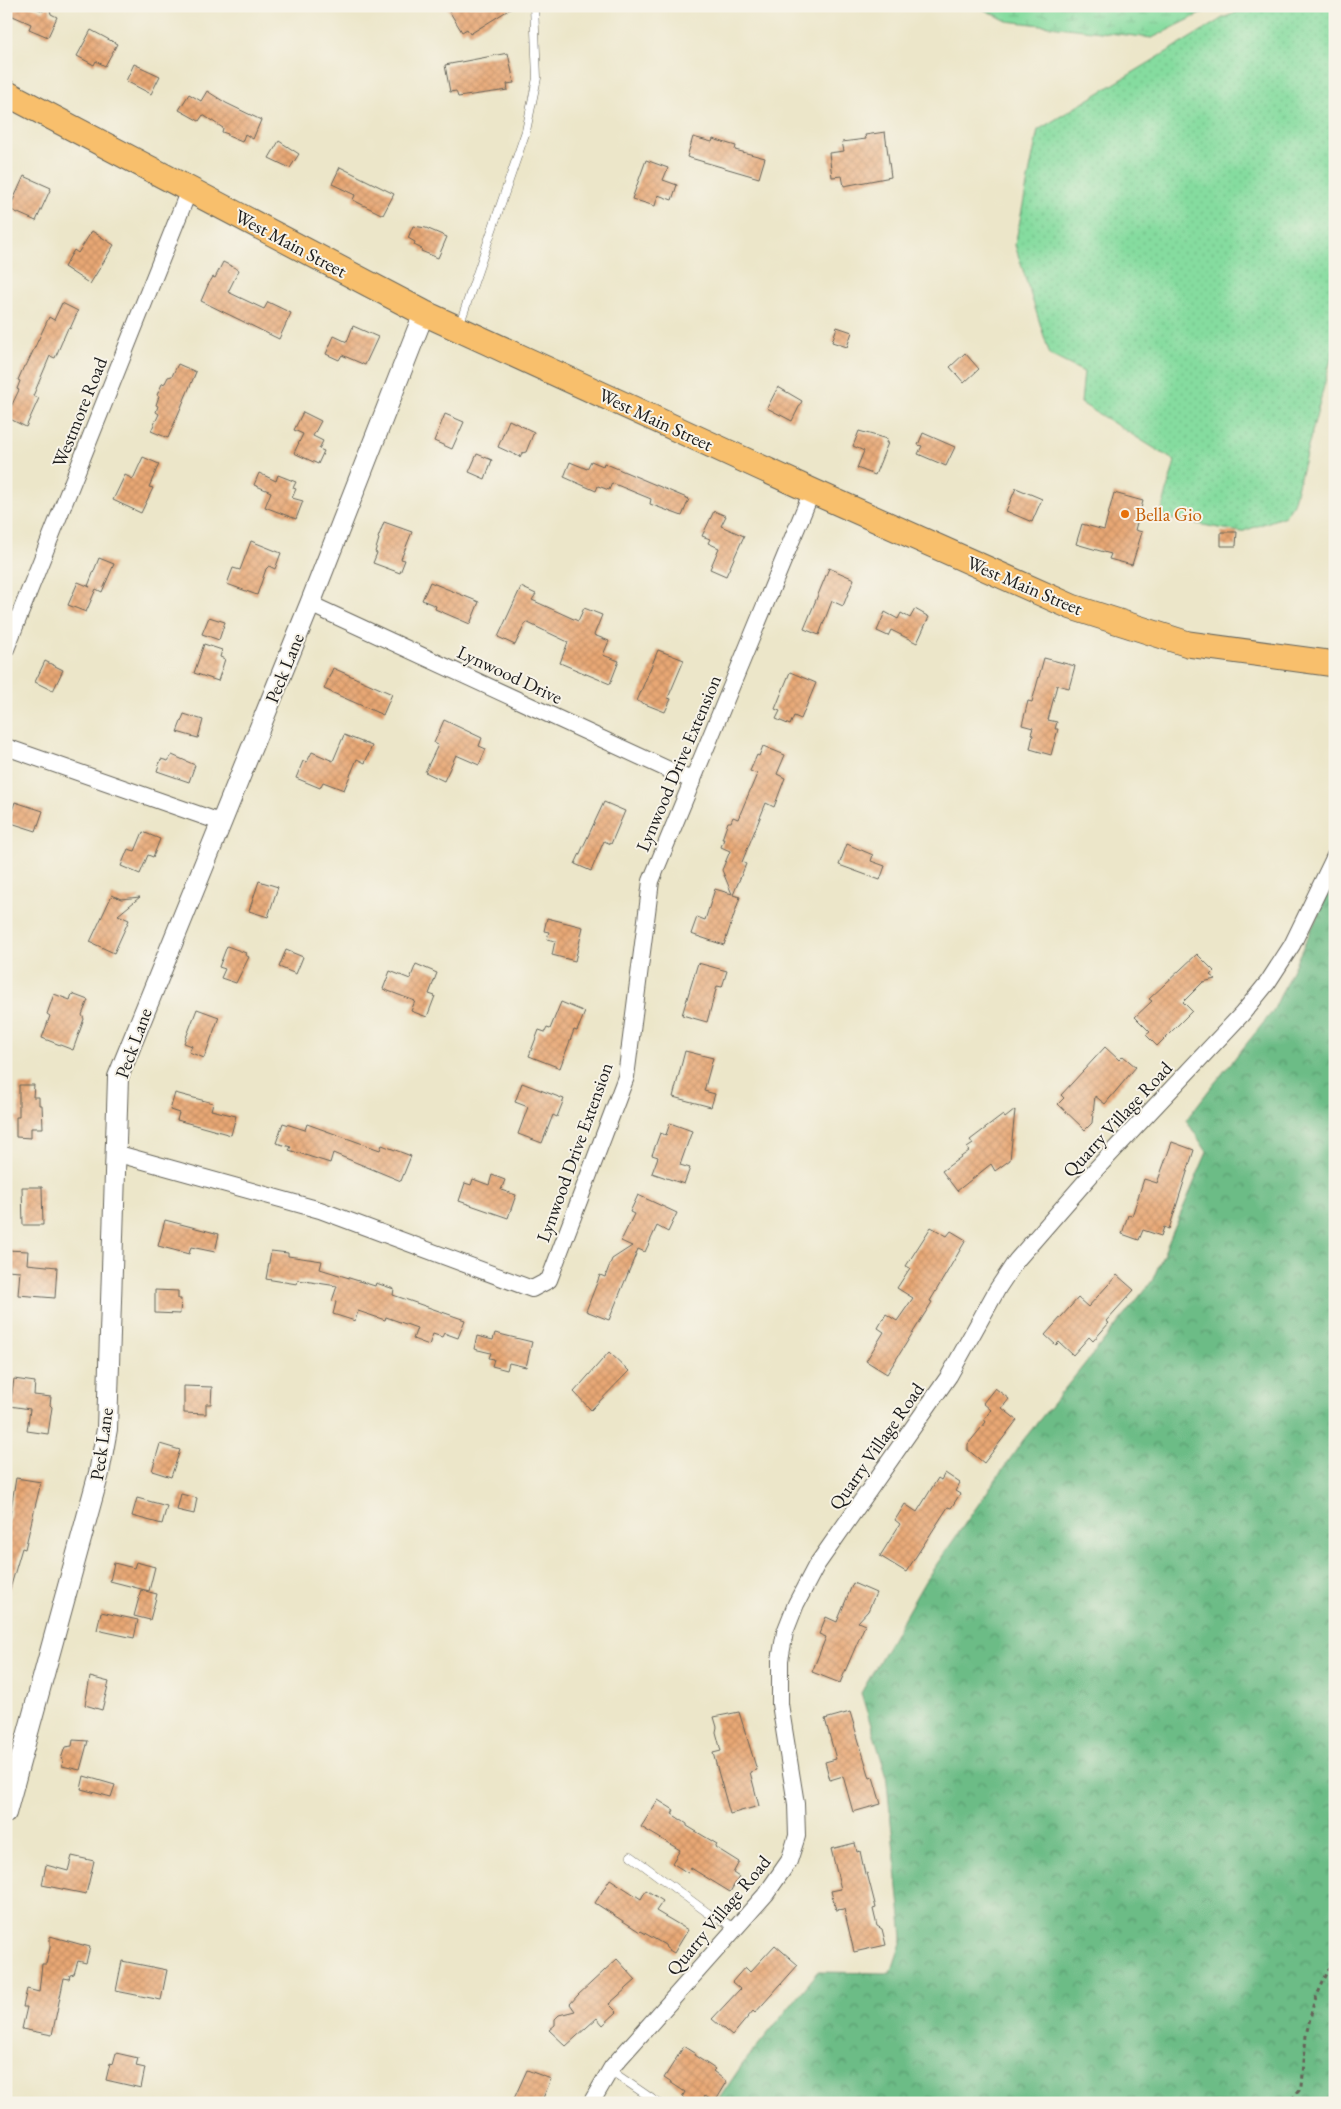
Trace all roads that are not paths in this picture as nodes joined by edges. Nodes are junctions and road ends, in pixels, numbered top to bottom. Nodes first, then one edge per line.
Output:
1 (534, 6) edge
2 (6, 93) edge
3 (189, 190) junction
4 (424, 313) junction
5 (458, 328) junction
6 (812, 491) junction
7 (310, 604) junction
8 (6, 649) edge
9 (1335, 664) edge
10 (6, 747) edge
11 (693, 781) junction
12 (220, 822) junction
13 (1335, 856) edge
14 (115, 1153) junction
15 (6, 1813) edge
16 (631, 1856) dead end
17 (736, 1928) junction
18 (610, 2070) junction
19 (591, 2103) edge
20 (658, 2103) edge

1 - 5 lane
2 - 3 main road, West Main Street
3 - 4 main road, West Main Street
3 - 8 street, Westmore Road
4 - 5 main road, West Main Street
4 - 7 street, Peck Lane
5 - 6 main road, West Main Street
6 - 9 main road, West Main Street
6 - 11 street, Lynwood Drive Extension
7 - 11 street, Lynwood Drive
7 - 12 street, Peck Lane
10 - 12 street
11 - 14 street, Lynwood Drive Extension
12 - 14 street, Peck Lane
13 - 17 street, Quarry Village Road
14 - 15 street, Peck Lane
16 - 17 lane
17 - 18 street, Quarry Village Road
18 - 19 street, Quarry Village Road
18 - 20 lane

